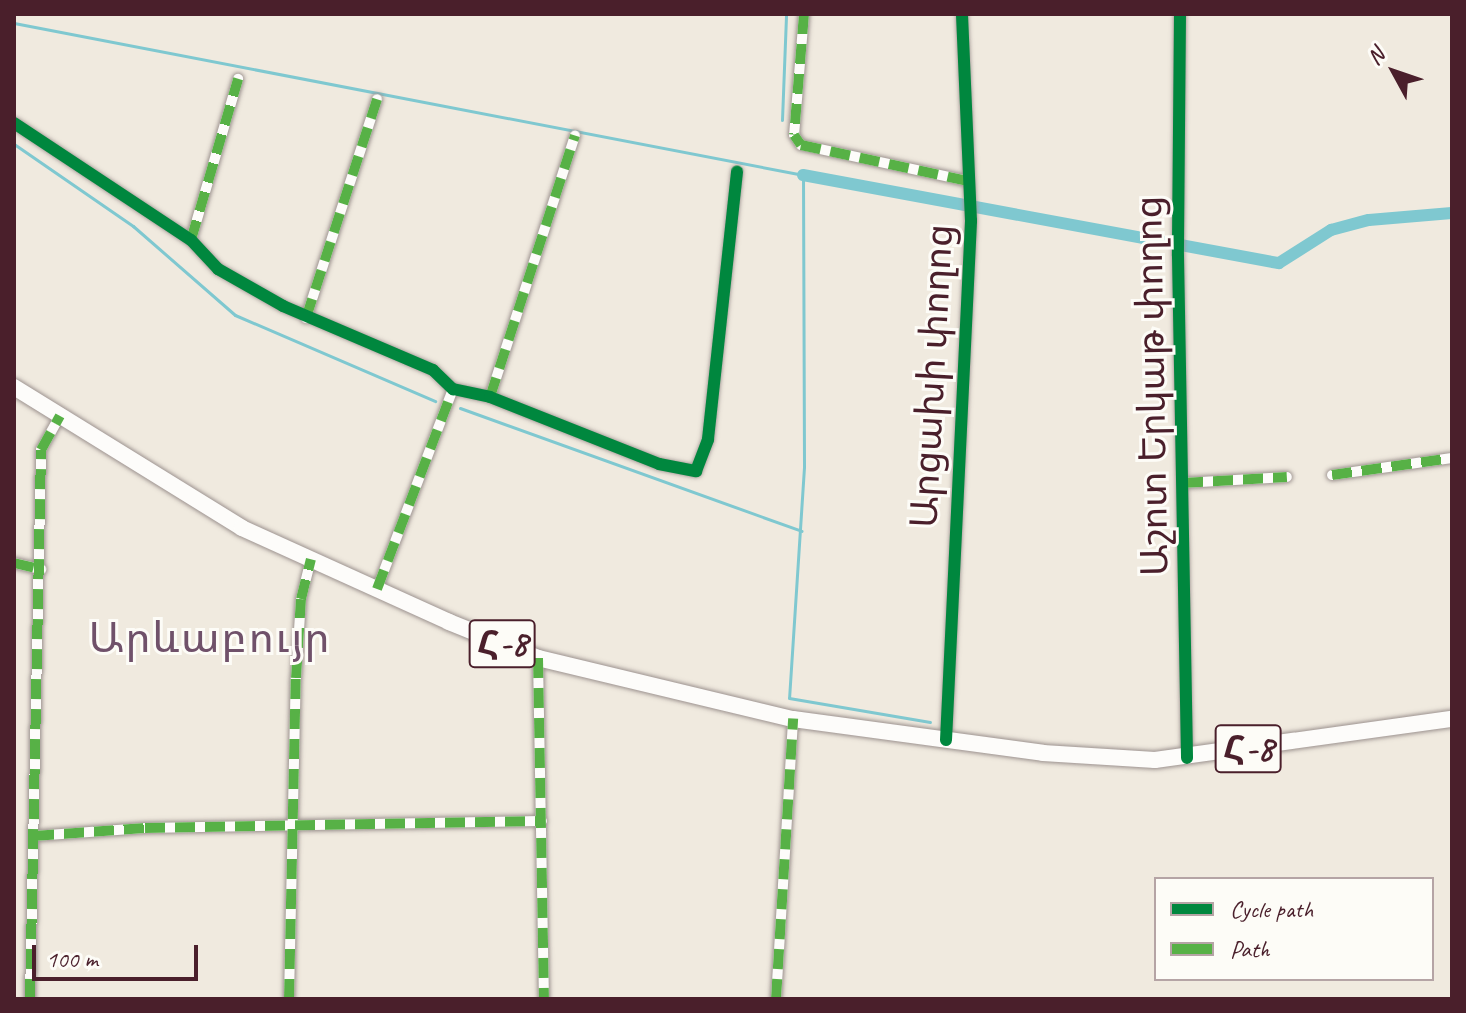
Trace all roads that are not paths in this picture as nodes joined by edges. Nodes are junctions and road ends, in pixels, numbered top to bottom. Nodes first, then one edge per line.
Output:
1 (804, 14) edge
2 (962, 14) edge
3 (1180, 14) edge
4 (238, 79) dead end
5 (377, 99) dead end
6 (14, 123) edge
7 (575, 135) dead end
8 (737, 172) dead end
9 (968, 181) junction
10 (191, 240) junction
11 (306, 318) junction
12 (14, 387) edge
13 (453, 389) junction
14 (490, 397) junction
15 (60, 416) junction
16 (1452, 458) edge
17 (1332, 475) dead end
18 (1287, 477) dead end
19 (1183, 483) junction
20 (311, 559) junction
21 (14, 563) edge
22 (41, 569) junction
23 (377, 589) junction
24 (538, 658) junction
25 (793, 719) junction
26 (1452, 719) edge
27 (946, 740) junction
28 (1187, 758) junction
29 (542, 821) junction
30 (292, 826) junction
31 (34, 836) junction
32 (30, 999) edge
33 (289, 999) edge
34 (544, 999) edge
35 (776, 999) edge

1 - 9 street
2 - 9 street, Արցախի փողոց
3 - 19 street, Աշոտ Երկաթ փողոց
4 - 10 street
5 - 11 street
6 - 10 street
7 - 14 street
8 - 14 street
9 - 27 street, Արցախի փողոց
10 - 11 street
11 - 13 street
12 - 15 main road, Հ-8
13 - 14 street
13 - 23 street
15 - 20 main road, Հ-8
15 - 22 street
16 - 17 street
18 - 19 street
19 - 28 street, Աշոտ Երկաթ փողոց
20 - 23 main road, Հ-8
20 - 30 street
21 - 22 street
22 - 31 street
23 - 24 main road, Հ-8
24 - 25 main road, Հ-8
24 - 29 street
25 - 27 main road, Հ-8
25 - 35 street
26 - 28 main road, Հ-8
27 - 28 main road, Հ-8
29 - 30 street
29 - 34 street
30 - 31 street
30 - 33 street
31 - 32 street

